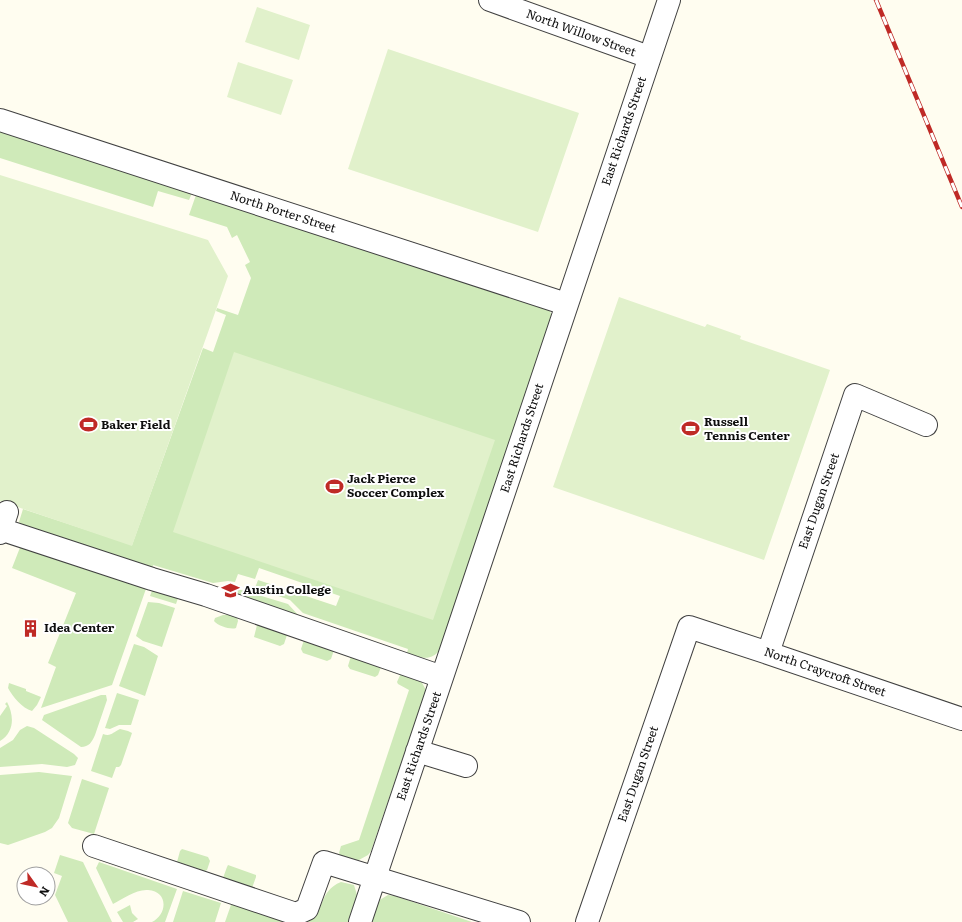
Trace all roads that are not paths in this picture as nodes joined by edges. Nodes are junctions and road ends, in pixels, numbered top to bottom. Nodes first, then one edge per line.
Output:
1 (490, 0) edge
2 (669, 0) edge
3 (649, 57) junction
4 (0, 120) edge
5 (566, 304) junction
6 (926, 425) dead end
7 (2, 526) edge
8 (688, 627) joint
9 (768, 653) junction
10 (442, 677) junction
11 (962, 719) edge
12 (417, 751) junction
13 (466, 766) dead end
14 (94, 846) dead end
15 (376, 877) junction
16 (360, 922) edge
17 (519, 922) edge
18 (587, 922) edge

1 - 3 street, North Willow Street
2 - 3 street, East Richards Street
3 - 5 street, East Richards Street
4 - 5 street, North Porter Street
5 - 10 street, East Richards Street
6 - 9 street, East Dugan Street
7 - 10 street
8 - 9 street, North Craycroft Street
8 - 18 street, East Dugan Street
9 - 11 street, North Craycroft Street
10 - 12 street, East Richards Street
12 - 13 street
12 - 15 street, East Richards Street
14 - 15 street
15 - 16 street, East Richards Street
15 - 17 street

